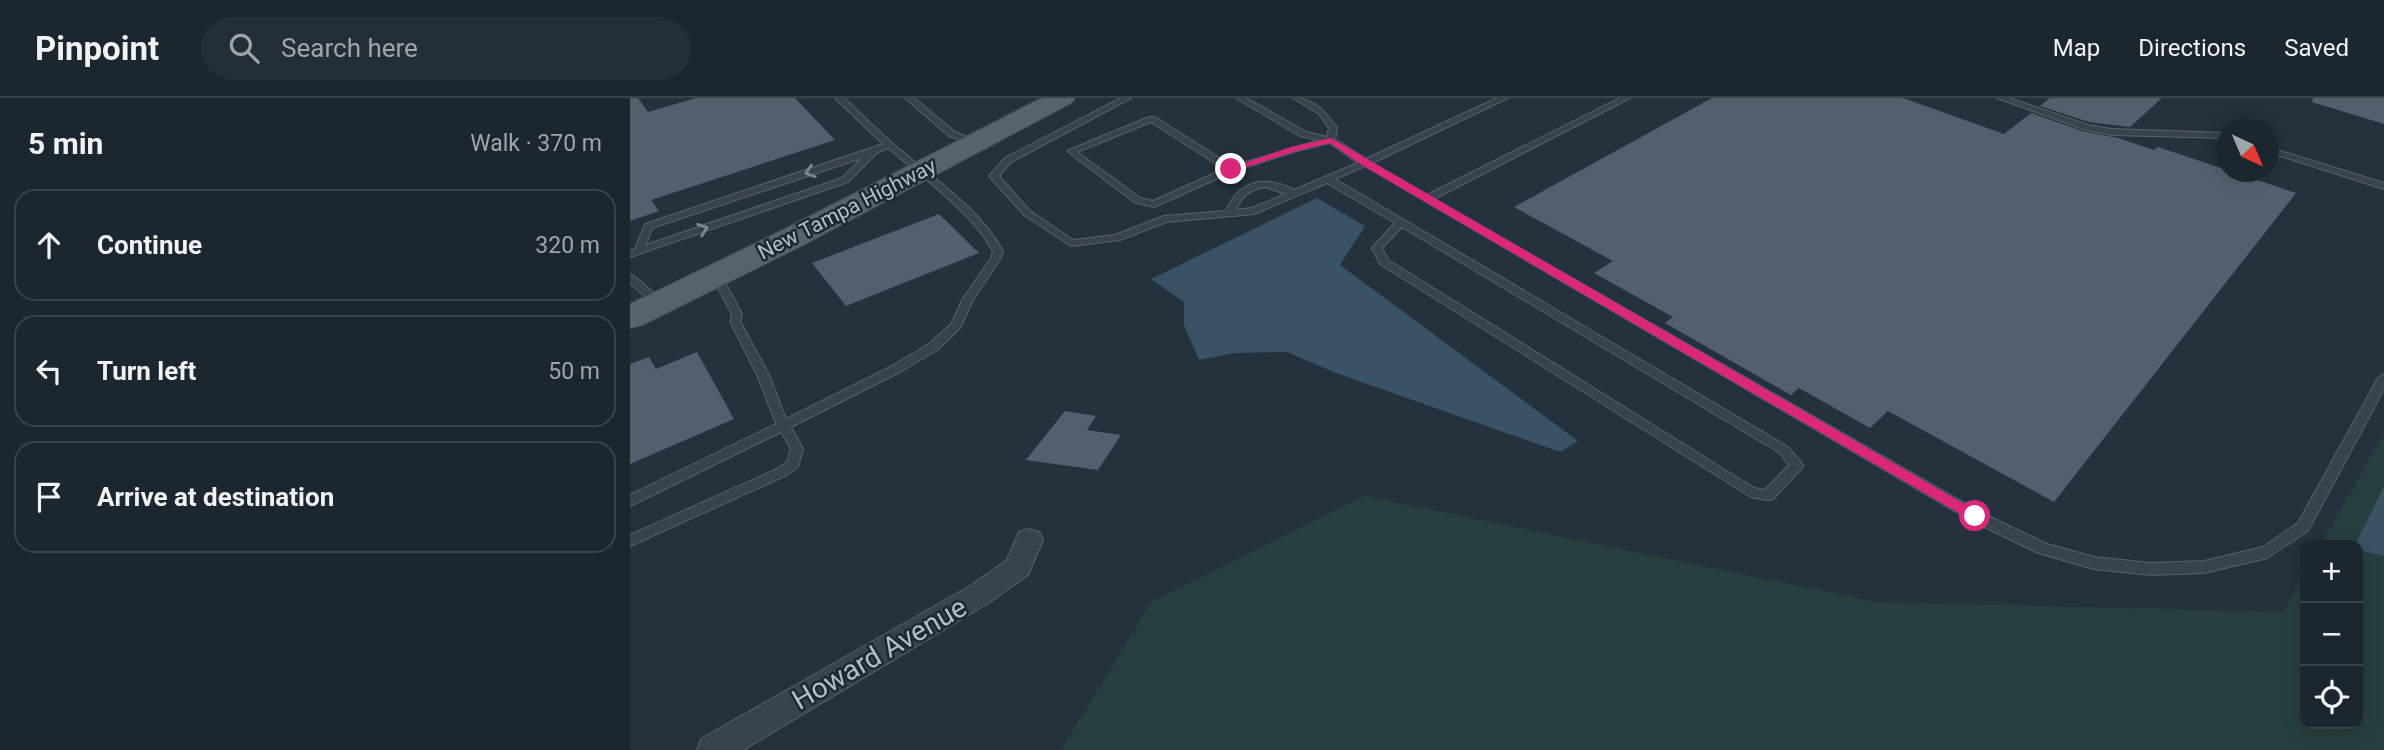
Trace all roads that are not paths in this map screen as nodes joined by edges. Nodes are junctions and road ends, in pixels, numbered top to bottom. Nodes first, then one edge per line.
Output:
1 (839, 98) edge
2 (909, 98) edge
3 (1062, 98) edge
4 (1127, 98) edge
5 (1240, 98) edge
6 (1297, 98) edge
7 (1504, 98) edge
8 (1626, 98) edge
9 (2001, 98) edge
10 (2216, 136) edge
11 (1331, 140) junction
12 (977, 142) junction
13 (889, 145) junction
14 (875, 150) junction
15 (2279, 152) edge
16 (1365, 163) junction
17 (1231, 169) junction
18 (921, 171) junction
19 (1328, 179) junction
20 (2384, 186) edge
21 (1294, 194) junction
22 (1427, 199) junction
23 (1230, 212) junction
24 (1401, 222) junction
25 (634, 252) edge
26 (716, 275) junction
27 (630, 278) edge
28 (659, 303) junction
29 (630, 317) edge
30 (2384, 378) edge
31 (783, 425) junction
32 (630, 500) edge
33 (1029, 540) dead end
34 (630, 541) edge
35 (713, 750) edge

1 - 13 lane
2 - 12 lane
3 - 12 main road, New Tampa Highway
4 - 23 lane
5 - 11 lane
6 - 11 lane
7 - 16 lane
8 - 22 lane
9 - 10 lane
11 - 16 lane
11 - 17 lane
12 - 18 main road, New Tampa Highway
13 - 14 lane
13 - 18 lane
25 -> 14 lane
14 -> 25 lane
15 - 20 lane
16 - 19 lane
16 - 22 lane
17 - 17 lane
18 - 26 main road, New Tampa Highway
18 - 31 lane
19 - 21 lane
19 - 24 lane
21 - 23 lane
21 - 23 lane
22 - 30 lane
24 - 24 lane
26 - 28 main road, New Tampa Highway
26 - 31 lane
27 - 28 lane
28 - 29 main road, New Tampa Highway
31 - 32 lane
31 - 34 lane
33 - 35 street, Howard Avenue

